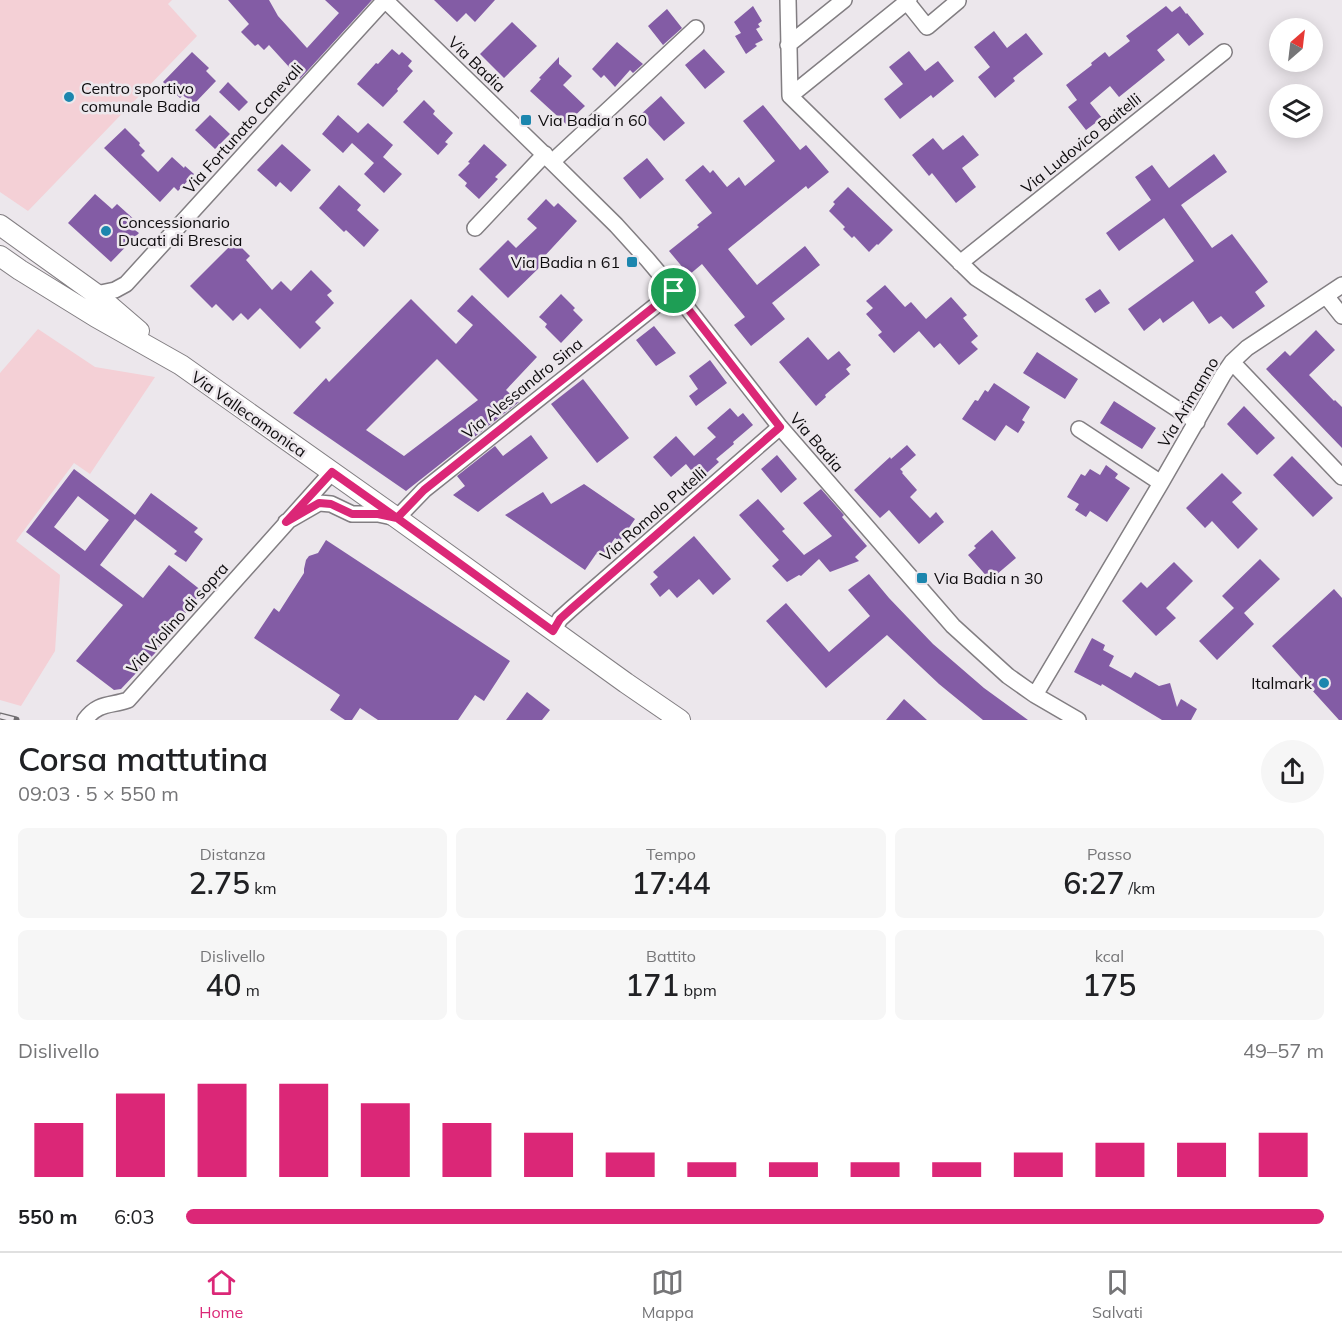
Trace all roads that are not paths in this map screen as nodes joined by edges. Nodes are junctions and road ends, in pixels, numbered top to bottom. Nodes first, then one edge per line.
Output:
1 (385, 0) edge
2 (788, 0) edge
3 (844, 0) edge
4 (957, 0) edge
5 (908, 1) edge
6 (696, 28) dead end
7 (789, 45) junction
8 (1224, 52) dead end
9 (790, 96) junction
10 (548, 158) junction
11 (0, 225) edge
12 (475, 228) dead end
13 (0, 256) edge
14 (960, 263) junction
15 (1342, 285) edge
16 (674, 291) junction
17 (96, 294) junction
18 (1326, 296) junction
19 (1342, 316) edge
20 (171, 358) junction
21 (1232, 362) junction
22 (1197, 422) junction
23 (780, 427) junction
24 (1079, 429) dead end
25 (332, 472) junction
26 (1342, 477) edge
27 (1161, 483) junction
28 (397, 518) junction
29 (286, 522) junction
30 (553, 631) junction
31 (1035, 695) junction
32 (85, 720) edge
33 (680, 720) edge
34 (1078, 720) edge

1 - 10 street, Via Badia
1 - 17 street, Via Fortunato Canevali
2 - 7 street
3 - 7 street
4 - 5 street
5 - 9 street
6 - 10 street
7 - 9 street
8 - 14 street, Via Ludovico Baitelli
9 - 14 street
10 - 12 street
10 - 16 street, Via Badia
11 - 17 main road, Via Vallecamonica
13 - 20 main road, Via Vallecamonica
14 - 22 street
15 - 18 street, Via Arimanno
16 - 23 street, Via Badia
16 - 28 street, Via Alessandro Sina
17 - 20 main road, Via Vallecamonica
18 - 19 street
18 - 21 street, Via Arimanno
20 - 25 main road, Via Vallecamonica
21 - 22 street, Via Arimanno
21 - 26 street
22 - 27 street, Via Arimanno
23 - 30 street, Via Romolo Putelli
23 - 31 street, Via Badia
24 - 27 street
25 - 28 main road, Via Vallecamonica
25 - 29 street, Via Violino di sopra
27 - 31 street, Via Arimanno
28 - 29 street, Via Violino di sopra
28 - 30 main road, Via Vallecamonica
29 - 32 street, Via Violino di sopra
30 - 33 main road, Via Vallecamonica
31 - 34 street, Via Badia

